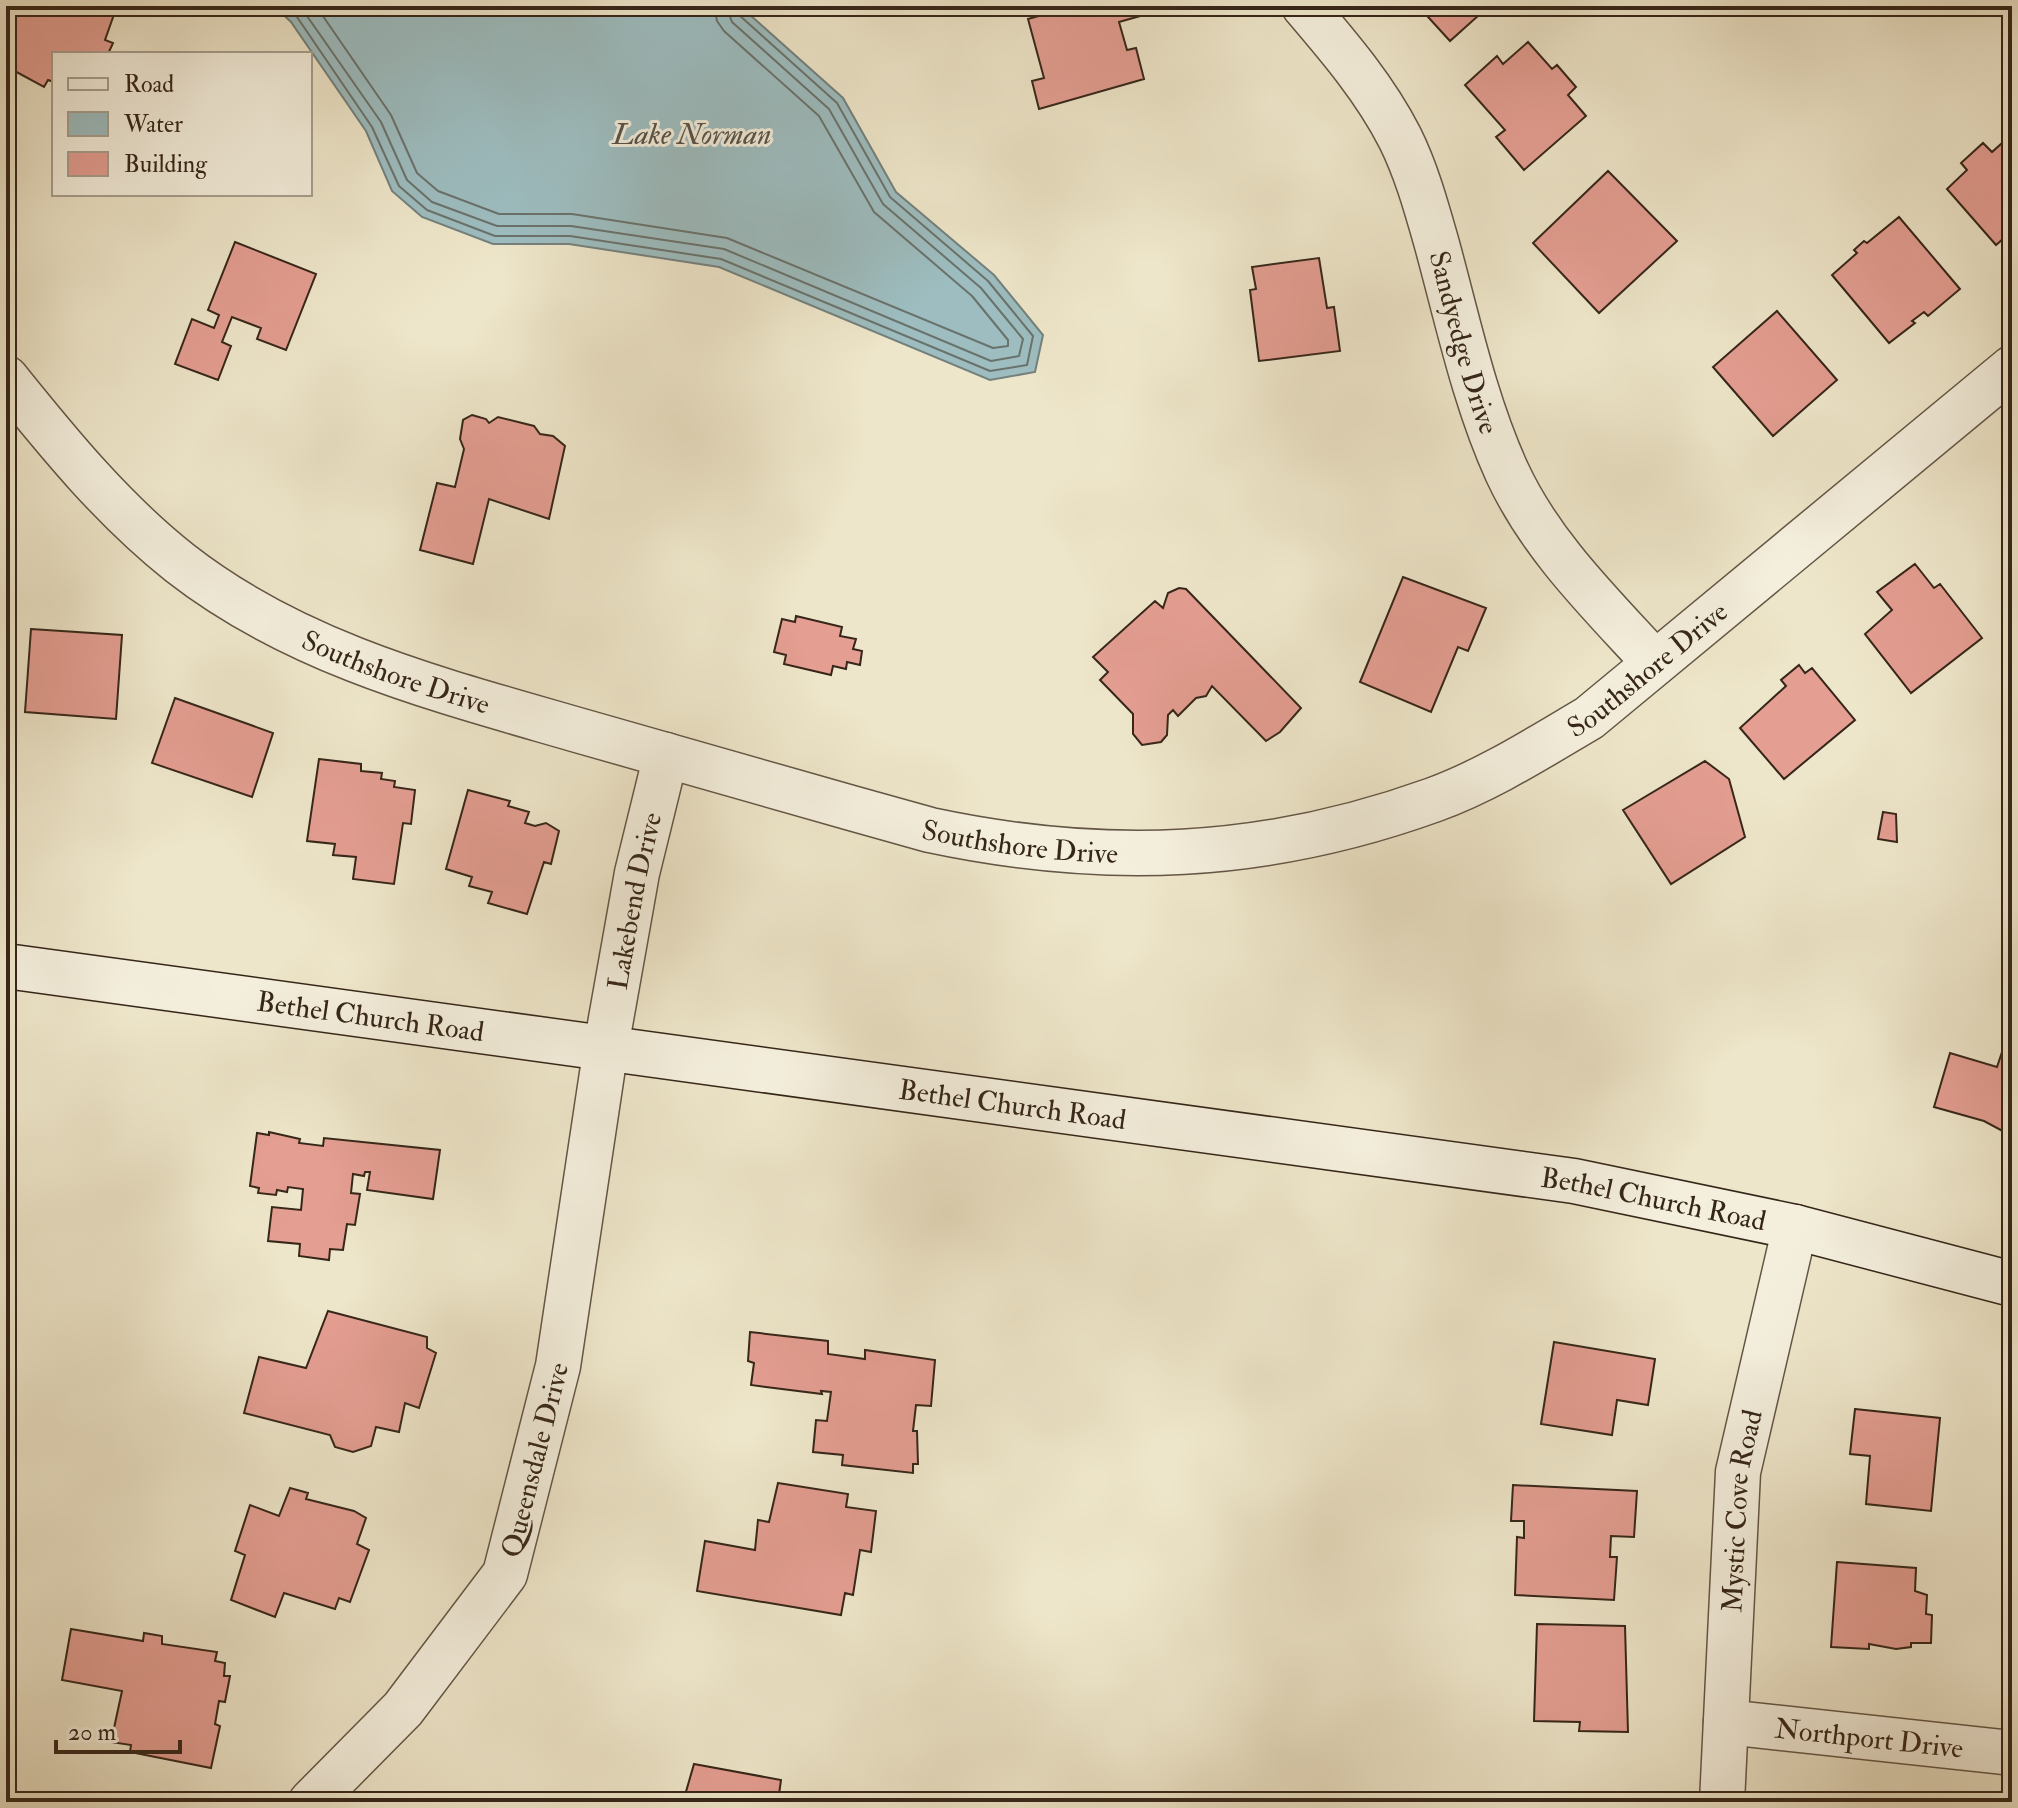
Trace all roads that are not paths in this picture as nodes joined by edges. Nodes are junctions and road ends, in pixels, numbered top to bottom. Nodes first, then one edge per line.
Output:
1 (1304, 6) edge
2 (2012, 368) edge
3 (6, 378) edge
4 (1655, 663) junction
5 (666, 755) junction
6 (6, 966) edge
7 (606, 1047) junction
8 (1795, 1227) junction
9 (2012, 1284) edge
10 (1726, 1722) junction
11 (2012, 1753) edge
12 (311, 1802) edge
13 (1722, 1802) edge

1 - 4 street, Sandyedge Drive
2 - 4 street, Southshore Drive
3 - 5 street, Southshore Drive
4 - 5 street, Southshore Drive
5 - 7 street, Lakebend Drive
6 - 7 street, Bethel Church Road
7 - 8 street, Bethel Church Road
7 - 12 street, Queensdale Drive
8 - 9 street, Bethel Church Road
8 - 10 street, Mystic Cove Road
10 - 11 street, Northport Drive
10 - 13 street, Mystic Cove Road

